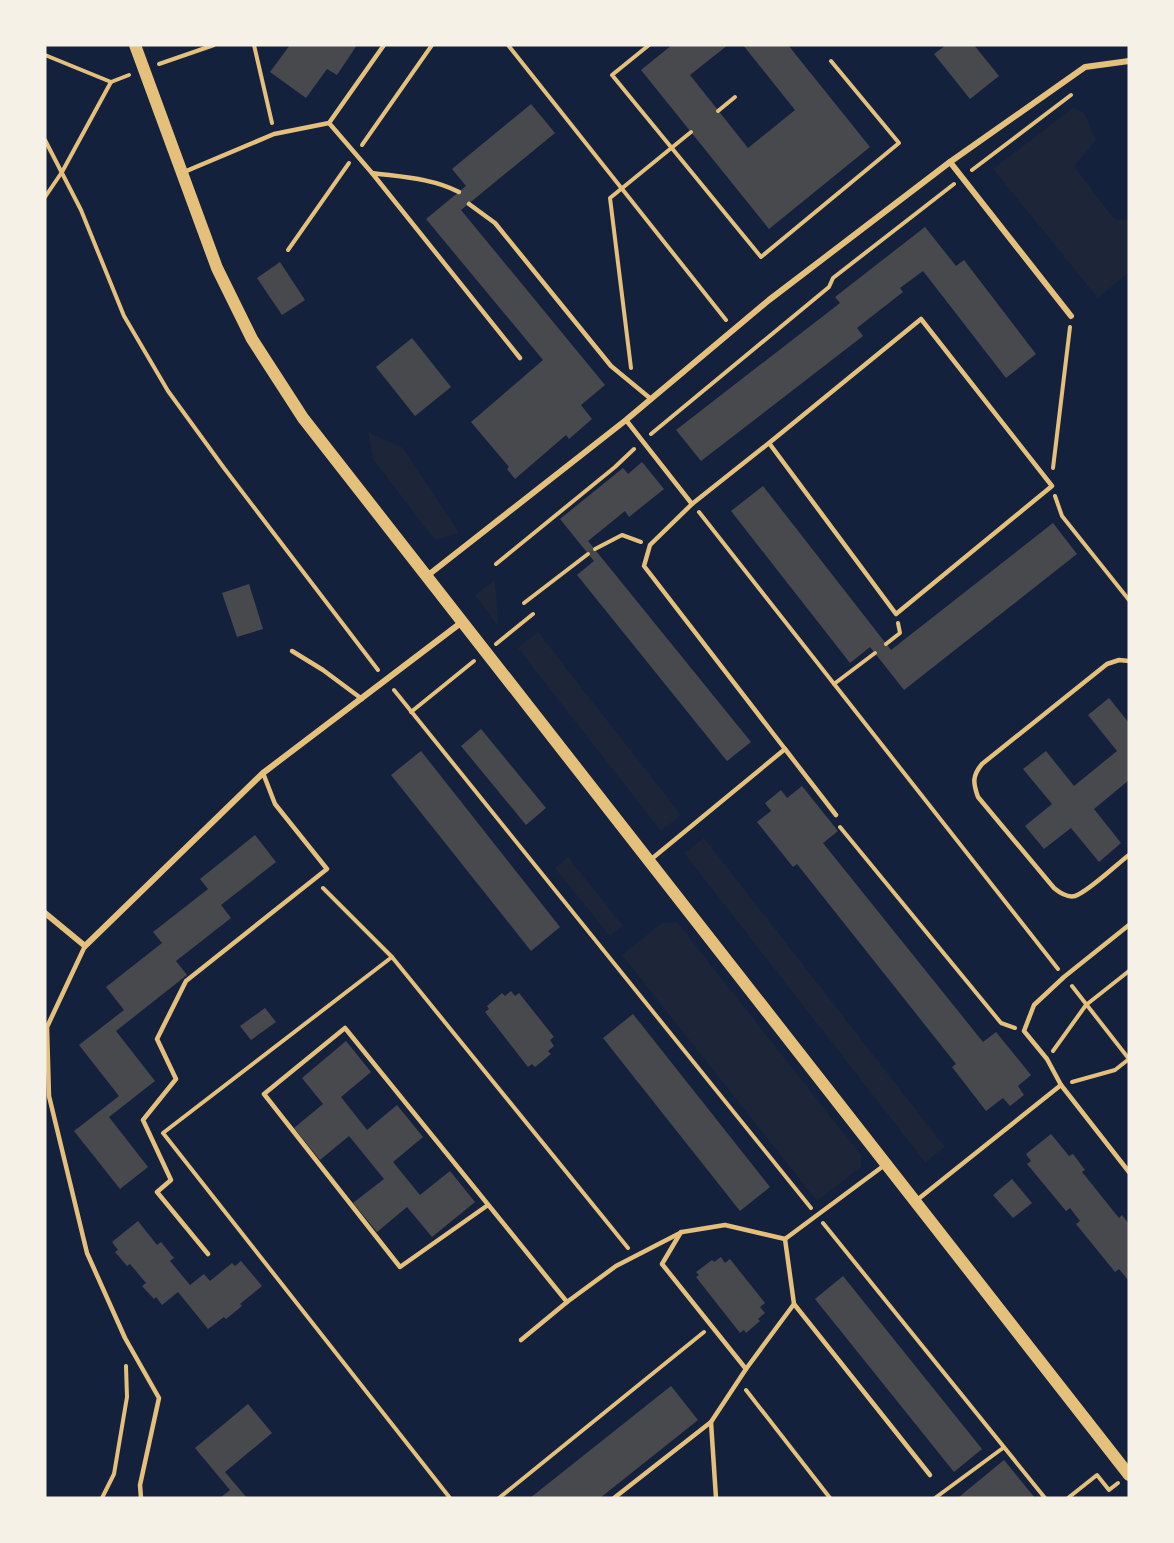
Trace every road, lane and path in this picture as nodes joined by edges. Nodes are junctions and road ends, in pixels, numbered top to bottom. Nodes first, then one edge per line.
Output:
1 (135, 45) edge
2 (214, 45) edge
3 (254, 45) edge
4 (384, 45) edge
5 (432, 45) edge
6 (508, 45) edge
7 (649, 45) edge
8 (45, 55) edge
9 (831, 60) dead end
10 (1129, 61) edge
11 (1085, 67) junction
12 (144, 69) junction
13 (735, 97) dead end
14 (718, 111) dead end
15 (329, 123) junction
16 (691, 132) dead end
17 (274, 135) junction
18 (45, 140) edge
19 (672, 148) junction
20 (356, 154) junction
21 (950, 162) junction
22 (62, 172) junction
23 (181, 173) junction
24 (372, 173) junction
25 (962, 178) junction
26 (622, 189) junction
27 (459, 192) dead end
28 (45, 197) edge
29 (469, 204) dead end
30 (288, 250) dead end
31 (1071, 316) joint
32 (734, 330) junction
33 (520, 358) dead end
34 (633, 384) junction
35 (651, 399) junction
36 (626, 420) junction
37 (643, 442) junction
38 (768, 443) junction
39 (1052, 486) junction
40 (692, 504) junction
41 (650, 545) junction
42 (595, 549) dead end
43 (588, 554) dead end
44 (496, 564) dead end
45 (427, 576) junction
46 (1129, 600) edge
47 (524, 603) dead end
48 (896, 614) junction
49 (462, 622) junction
50 (886, 644) dead end
51 (292, 651) dead end
52 (875, 653) dead end
53 (1129, 662) edge
54 (386, 681) junction
55 (834, 684) junction
56 (362, 699) junction
57 (785, 749) junction
58 (263, 773) junction
59 (836, 815) joint
60 (1129, 855) edge
61 (649, 861) junction
62 (314, 879) junction
63 (45, 912) edge
64 (1129, 925) edge
65 (85, 946) junction
66 (392, 957) junction
67 (1129, 971) edge
68 (1064, 977) junction
69 (1086, 1005) junction
70 (1024, 1031) junction
71 (1047, 1059) junction
72 (1129, 1059) edge
73 (1060, 1085) junction
74 (886, 1164) junction
75 (1129, 1172) edge
76 (915, 1202) junction
77 (488, 1204) junction
78 (817, 1216) junction
79 (682, 1232) junction
80 (785, 1239) junction
81 (208, 1254) dead end
82 (634, 1255) junction
83 (567, 1302) junction
84 (794, 1305) junction
85 (694, 1325) dead end
86 (711, 1326) junction
87 (702, 1334) junction
88 (125, 1338) junction
89 (521, 1340) dead end
90 (709, 1343) dead end
91 (746, 1369) junction
92 (739, 1380) junction
93 (711, 1422) junction
94 (1003, 1448) junction
95 (930, 1475) dead end
96 (1129, 1475) edge
97 (102, 1498) edge
98 (141, 1498) edge
99 (450, 1498) edge
100 (499, 1498) edge
101 (614, 1498) edge
102 (716, 1498) edge
103 (830, 1498) edge
104 (935, 1498) edge
105 (1045, 1498) edge
106 (1068, 1498) edge

1 - 12 main road
2 - 12 path
3 - 17 path
4 - 15 lane
5 - 20 path
6 - 26 path
7 - 19 path
8 - 22 path
9 - 19 path
10 - 11 street
11 - 21 street
11 - 25 path
12 - 23 main road
13 - 14 path
15 - 17 lane
15 - 20 lane
16 - 19 path
17 - 23 lane
18 - 22 path
19 - 26 path
20 - 24 lane
20 - 30 path
21 - 25 street
21 - 32 street
22 - 28 path
22 - 54 path
23 - 45 main road
24 - 27 lane
24 - 33 lane
25 - 31 street
25 - 37 path
26 - 32 path
26 - 34 path
29 - 34 lane
31 - 39 path
32 - 35 street
34 - 35 lane
35 - 36 street
36 - 37 lane
36 - 45 street
37 - 40 lane
37 - 44 path
38 - 39 lane
38 - 40 lane
38 - 48 lane
39 - 46 path
39 - 48 lane
40 - 41 lane
40 - 55 path
41 - 42 path
41 - 57 lane
43 - 47 path
45 - 49 main road
48 - 50 path
49 - 54 street
49 - 61 main road
51 - 56 lane
52 - 55 path
53 - 60 lane
54 - 56 street
54 - 78 path
55 - 68 path
56 - 58 street
57 - 59 lane
57 - 61 lane
58 - 62 lane
58 - 65 street
59 - 70 path
61 - 74 main road
62 - 66 path
62 - 81 lane
63 - 65 street
64 - 68 lane
65 - 88 lane
66 - 82 path
66 - 99 path
67 - 69 path
68 - 69 path
68 - 70 lane
69 - 71 path
69 - 72 path
70 - 71 lane
71 - 73 lane
72 - 73 path
73 - 75 lane
73 - 76 lane
74 - 76 main road
74 - 78 lane
76 - 96 main road
77 - 77 lane
77 - 83 lane
78 - 80 lane
78 - 94 path
79 - 80 lane
79 - 82 lane
79 - 86 lane
80 - 84 lane
82 - 83 lane
83 - 89 lane
84 - 91 lane
84 - 95 lane
85 - 87 path
86 - 87 path
86 - 91 lane
87 - 90 path
87 - 100 path
88 - 97 path
88 - 98 lane
91 - 92 lane
92 - 93 lane
92 - 103 path
93 - 101 lane
93 - 102 lane
94 - 104 path
94 - 105 path
96 - 106 path

